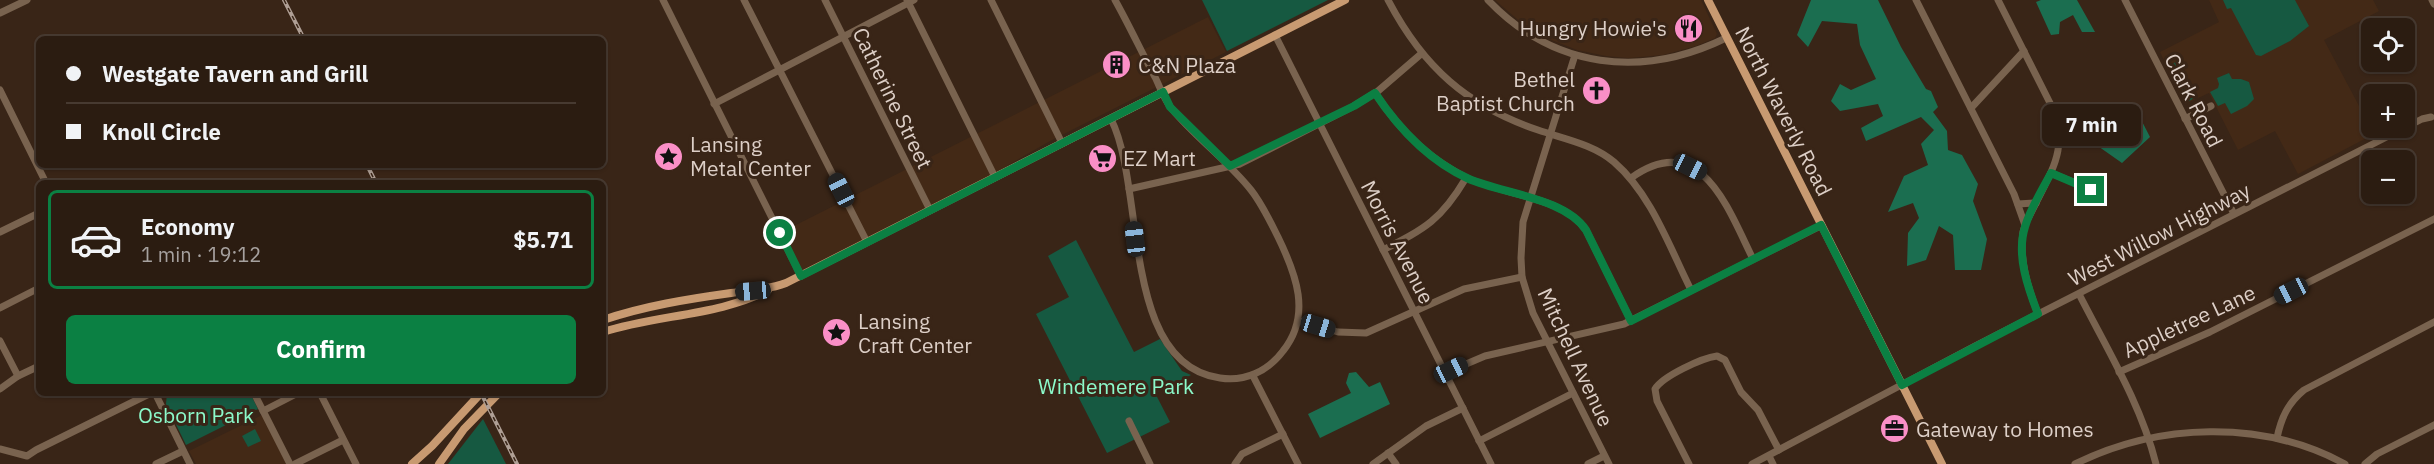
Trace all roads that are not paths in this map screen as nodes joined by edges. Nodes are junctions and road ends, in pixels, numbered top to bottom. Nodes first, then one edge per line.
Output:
1 (27, 0) edge
2 (663, 0) edge
3 (744, 0) edge
4 (825, 0) edge
5 (991, 0) edge
6 (1115, 0) edge
7 (1345, 0) edge
8 (1388, 0) edge
9 (1488, 0) edge
10 (1708, 0) edge
11 (1916, 0) edge
12 (1998, 0) edge
13 (2125, 0) edge
14 (2432, 0) edge
15 (910, 1) edge
16 (2434, 4) edge
17 (0, 13) edge
18 (1275, 35) junction
19 (844, 36) junction
20 (1726, 38) junction
21 (2024, 51) junction
22 (1421, 54) junction
23 (1575, 55) junction
24 (778, 69) junction
25 (1163, 92) junction
26 (0, 93) edge
27 (1375, 93) junction
28 (714, 104) junction
29 (2211, 106) dead end
30 (1971, 108) junction
31 (2433, 116) edge
32 (1111, 119) junction
33 (2185, 119) junction
34 (1319, 124) junction
35 (1550, 134) junction
36 (1062, 143) junction
37 (36, 163) edge
38 (1230, 166) junction
39 (2051, 173) junction
40 (995, 177) junction
41 (1467, 178) junction
42 (1631, 178) junction
43 (1129, 189) junction
44 (2091, 190) dead end
45 (1530, 199) junction
46 (2036, 203) junction
47 (2018, 204) junction
48 (930, 210) junction
49 (36, 214) edge
50 (2234, 214) junction
51 (2434, 219) edge
52 (1821, 225) junction
53 (2025, 225) junction
54 (0, 232) edge
55 (867, 242) junction
56 (1383, 250) junction
57 (1753, 259) junction
58 (801, 276) junction
59 (1522, 277) junction
60 (771, 289) junction
61 (36, 290) edge
62 (1691, 290) junction
63 (2079, 294) junction
64 (0, 308) edge
65 (1414, 310) junction
66 (2038, 314) junction
67 (606, 319) edge
68 (1299, 321) junction
69 (1631, 321) junction
70 (2434, 322) edge
71 (606, 331) edge
72 (0, 341) edge
73 (1548, 342) junction
74 (36, 367) edge
75 (2119, 372) junction
76 (1445, 373) junction
77 (18, 376) junction
78 (1253, 376) junction
79 (1902, 385) junction
80 (0, 389) edge
81 (1574, 393) junction
82 (147, 396) edge
83 (155, 396) edge
84 (256, 396) edge
85 (292, 396) edge
86 (322, 396) edge
87 (478, 396) edge
88 (497, 396) edge
89 (1462, 408) junction
90 (263, 411) junction
91 (1129, 420) dead end
92 (2434, 425) edge
93 (1283, 434) junction
94 (2277, 438) junction
95 (2149, 439) junction
96 (344, 440) junction
97 (1479, 441) junction
98 (0, 449) edge
99 (1779, 450) junction
100 (183, 451) junction
101 (1388, 453) junction
102 (27, 456) junction
103 (1604, 456) junction
104 (1769, 456) junction
105 (31, 464) edge
106 (156, 464) edge
107 (190, 464) edge
108 (293, 464) edge
109 (356, 464) edge
110 (412, 464) edge
111 (439, 464) edge
112 (1150, 464) edge
113 (1235, 464) edge
114 (1298, 464) edge
115 (1373, 464) edge
116 (1396, 464) edge
117 (1491, 464) edge
118 (1588, 464) edge
119 (1608, 464) edge
120 (1689, 464) edge
121 (1752, 464) edge
122 (1773, 464) edge
123 (1942, 464) edge
124 (2075, 464) edge
125 (2156, 464) edge
126 (2344, 464) edge
127 (2366, 464) edge

1 - 17 street
2 - 28 street
3 - 24 street
4 - 19 street, Catherine Street
5 - 36 street
6 - 25 street
7 - 18 main road
8 - 22 street
9 - 23 street
10 - 20 main road, North Waverly Road
11 - 30 street
12 - 21 street
13 - 33 street, Clark Road
14 - 16 street
15 - 19 street
15 - 40 street
18 - 25 main road
18 - 34 street, Morris Avenue
19 - 24 street
19 - 48 street, Catherine Street
20 - 23 street
20 - 52 main road, North Waverly Road
21 - 30 street
21 - 39 street
22 - 27 street
22 - 35 street
23 - 35 street, Mitchell Avenue
24 - 28 street
24 - 55 street
25 - 32 main road
25 - 38 street
26 - 37 street
27 - 34 street
27 - 41 street
28 - 58 street
29 - 33 street
30 - 47 street
31 - 50 street, West Willow Highway
32 - 36 main road
32 - 43 street
33 - 50 street, Clark Road
34 - 38 street
34 - 56 street, Morris Avenue
35 - 42 street
35 - 45 street, Mitchell Avenue
36 - 40 main road
38 - 43 street
38 - 68 street
39 - 44 street
39 - 46 street
40 - 48 main road
41 - 45 street
41 - 56 street
42 - 57 street
42 - 62 street
43 - 78 street
45 - 59 street, Mitchell Avenue
45 - 69 street
46 - 47 street
46 - 53 street
47 - 53 street
48 - 55 main road
49 - 54 street
50 - 63 street, West Willow Highway
51 - 75 street, Appletree Lane
52 - 57 street
52 - 79 main road, North Waverly Road
53 - 66 street
55 - 58 main road
56 - 65 street, Morris Avenue
57 - 62 street
58 - 60 main road
59 - 65 street
59 - 73 street, Mitchell Avenue
60 - 67 main road
60 - 71 main road
61 - 64 street
62 - 69 street
63 - 66 street, West Willow Highway
63 - 75 street
65 - 68 street
65 - 76 street, Morris Avenue
66 - 79 street, West Willow Highway
68 - 78 street
69 - 73 street
70 - 94 street
72 - 77 street
73 - 76 street
73 - 81 street, Mitchell Avenue
74 - 77 street
75 - 95 street
76 - 89 street, Morris Avenue
77 - 80 street
78 - 93 street
79 - 99 street, West Willow Highway
79 - 123 main road, North Waverly Road
81 - 97 street
81 - 103 street, Mitchell Avenue
82 - 102 street
83 - 100 street
84 - 90 street
85 - 90 street
86 - 96 street
87 - 110 main road
88 - 111 main road
89 - 97 street, Morris Avenue
89 - 101 street
90 - 108 street
91 - 112 street
92 - 127 street
93 - 113 street
93 - 114 street
94 - 95 street
94 - 126 street
95 - 124 street
95 - 125 street
96 - 108 street
96 - 109 street
97 - 117 street, Morris Avenue
98 - 102 street
99 - 104 street, West Willow Highway
99 - 120 street
100 - 106 street
100 - 107 street
101 - 115 street
101 - 116 street
102 - 105 street
103 - 118 street
103 - 119 street, Mitchell Avenue
104 - 121 street, West Willow Highway
104 - 122 street

